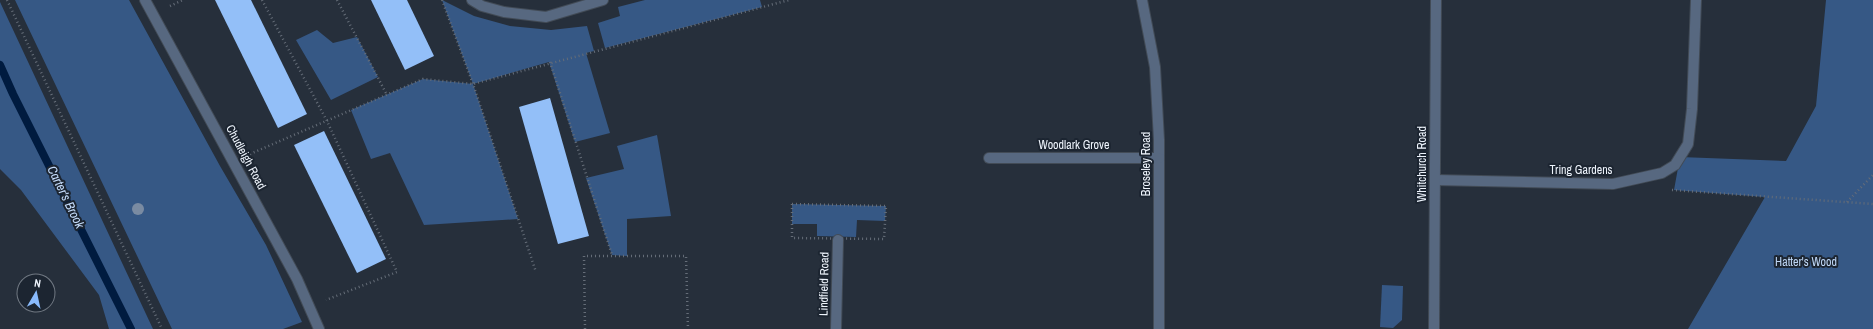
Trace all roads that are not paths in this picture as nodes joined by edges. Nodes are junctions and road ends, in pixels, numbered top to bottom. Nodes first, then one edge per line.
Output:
1 (146, 0) edge
2 (472, 0) edge
3 (603, 0) edge
4 (1142, 0) edge
5 (1436, 0) edge
6 (1696, 0) edge
7 (989, 158) dead end
8 (1159, 158) junction
9 (1435, 180) junction
10 (838, 240) dead end
11 (319, 329) edge
12 (836, 329) edge
13 (1159, 329) edge
14 (1434, 329) edge

1 - 11 street, Chudleigh Road
2 - 3 street
4 - 8 street, Broseley Road
5 - 9 street, Whitchurch Road
6 - 9 street, Tring Gardens
7 - 8 street, Woodlark Grove
8 - 13 street, Broseley Road
9 - 14 street, Whitchurch Road
10 - 12 street, Lindfield Road

